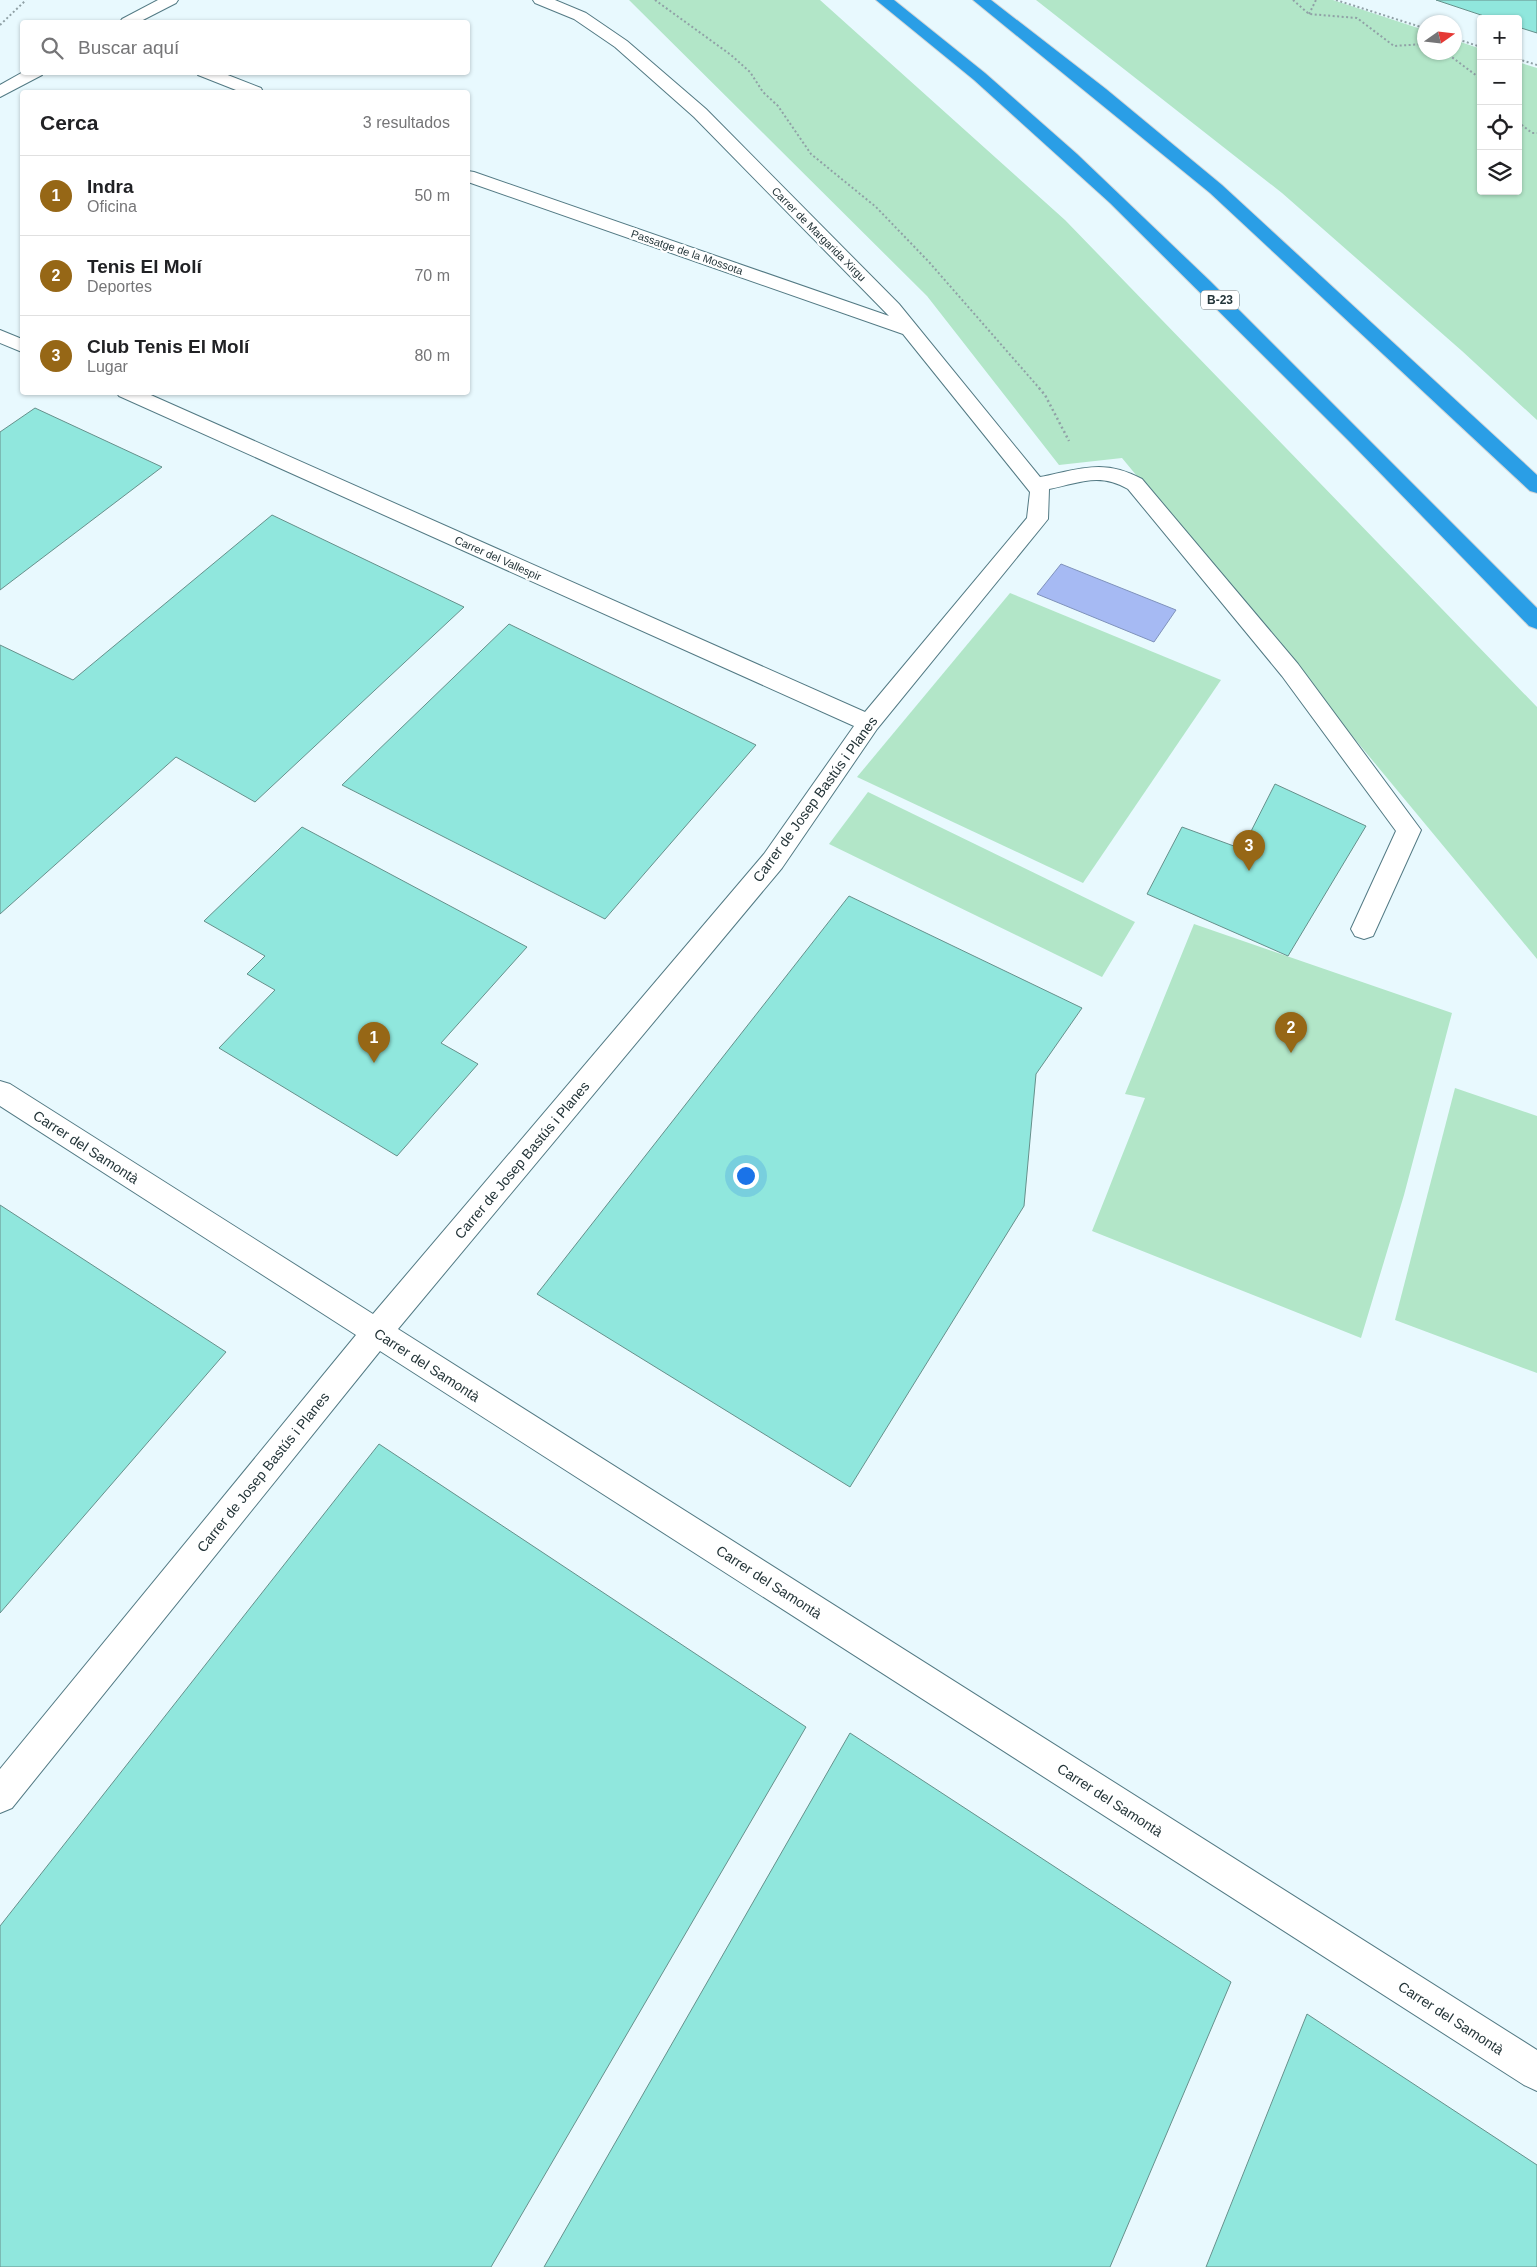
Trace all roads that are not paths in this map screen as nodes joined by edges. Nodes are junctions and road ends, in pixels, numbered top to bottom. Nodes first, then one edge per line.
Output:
1 (170, 0) edge
2 (541, 0) edge
3 (884, 0) edge
4 (981, 0) edge
5 (132, 20) edge
6 (31, 75) edge
7 (212, 75) edge
8 (250, 90) edge
9 (0, 92) edge
10 (470, 177) edge
11 (907, 329) junction
12 (0, 336) edge
13 (20, 345) edge
14 (133, 395) edge
15 (1035, 485) junction
16 (1537, 486) edge
17 (1537, 621) edge
18 (869, 723) junction
19 (1364, 929) dead end
20 (0, 1092) edge
21 (377, 1332) junction
22 (0, 1796) edge
23 (1537, 2072) edge

1 - 5 street
2 - 11 street, Carrer de Margarida Xirgu
3 - 17 highway, B-23
4 - 16 highway
6 - 9 street
7 - 8 street
10 - 11 street, Passatge de la Mossota
11 - 15 street, Carrer de Margarida Xirgu
12 - 13 street
14 - 18 street, Carrer del Vallespir
15 - 18 street, Carrer de Josep Bastús i Planes
15 - 19 street
18 - 21 street, Carrer de Josep Bastús i Planes
20 - 21 street, Carrer del Samontà
21 - 22 street, Carrer de Josep Bastús i Planes
21 - 23 street, Carrer del Samontà

